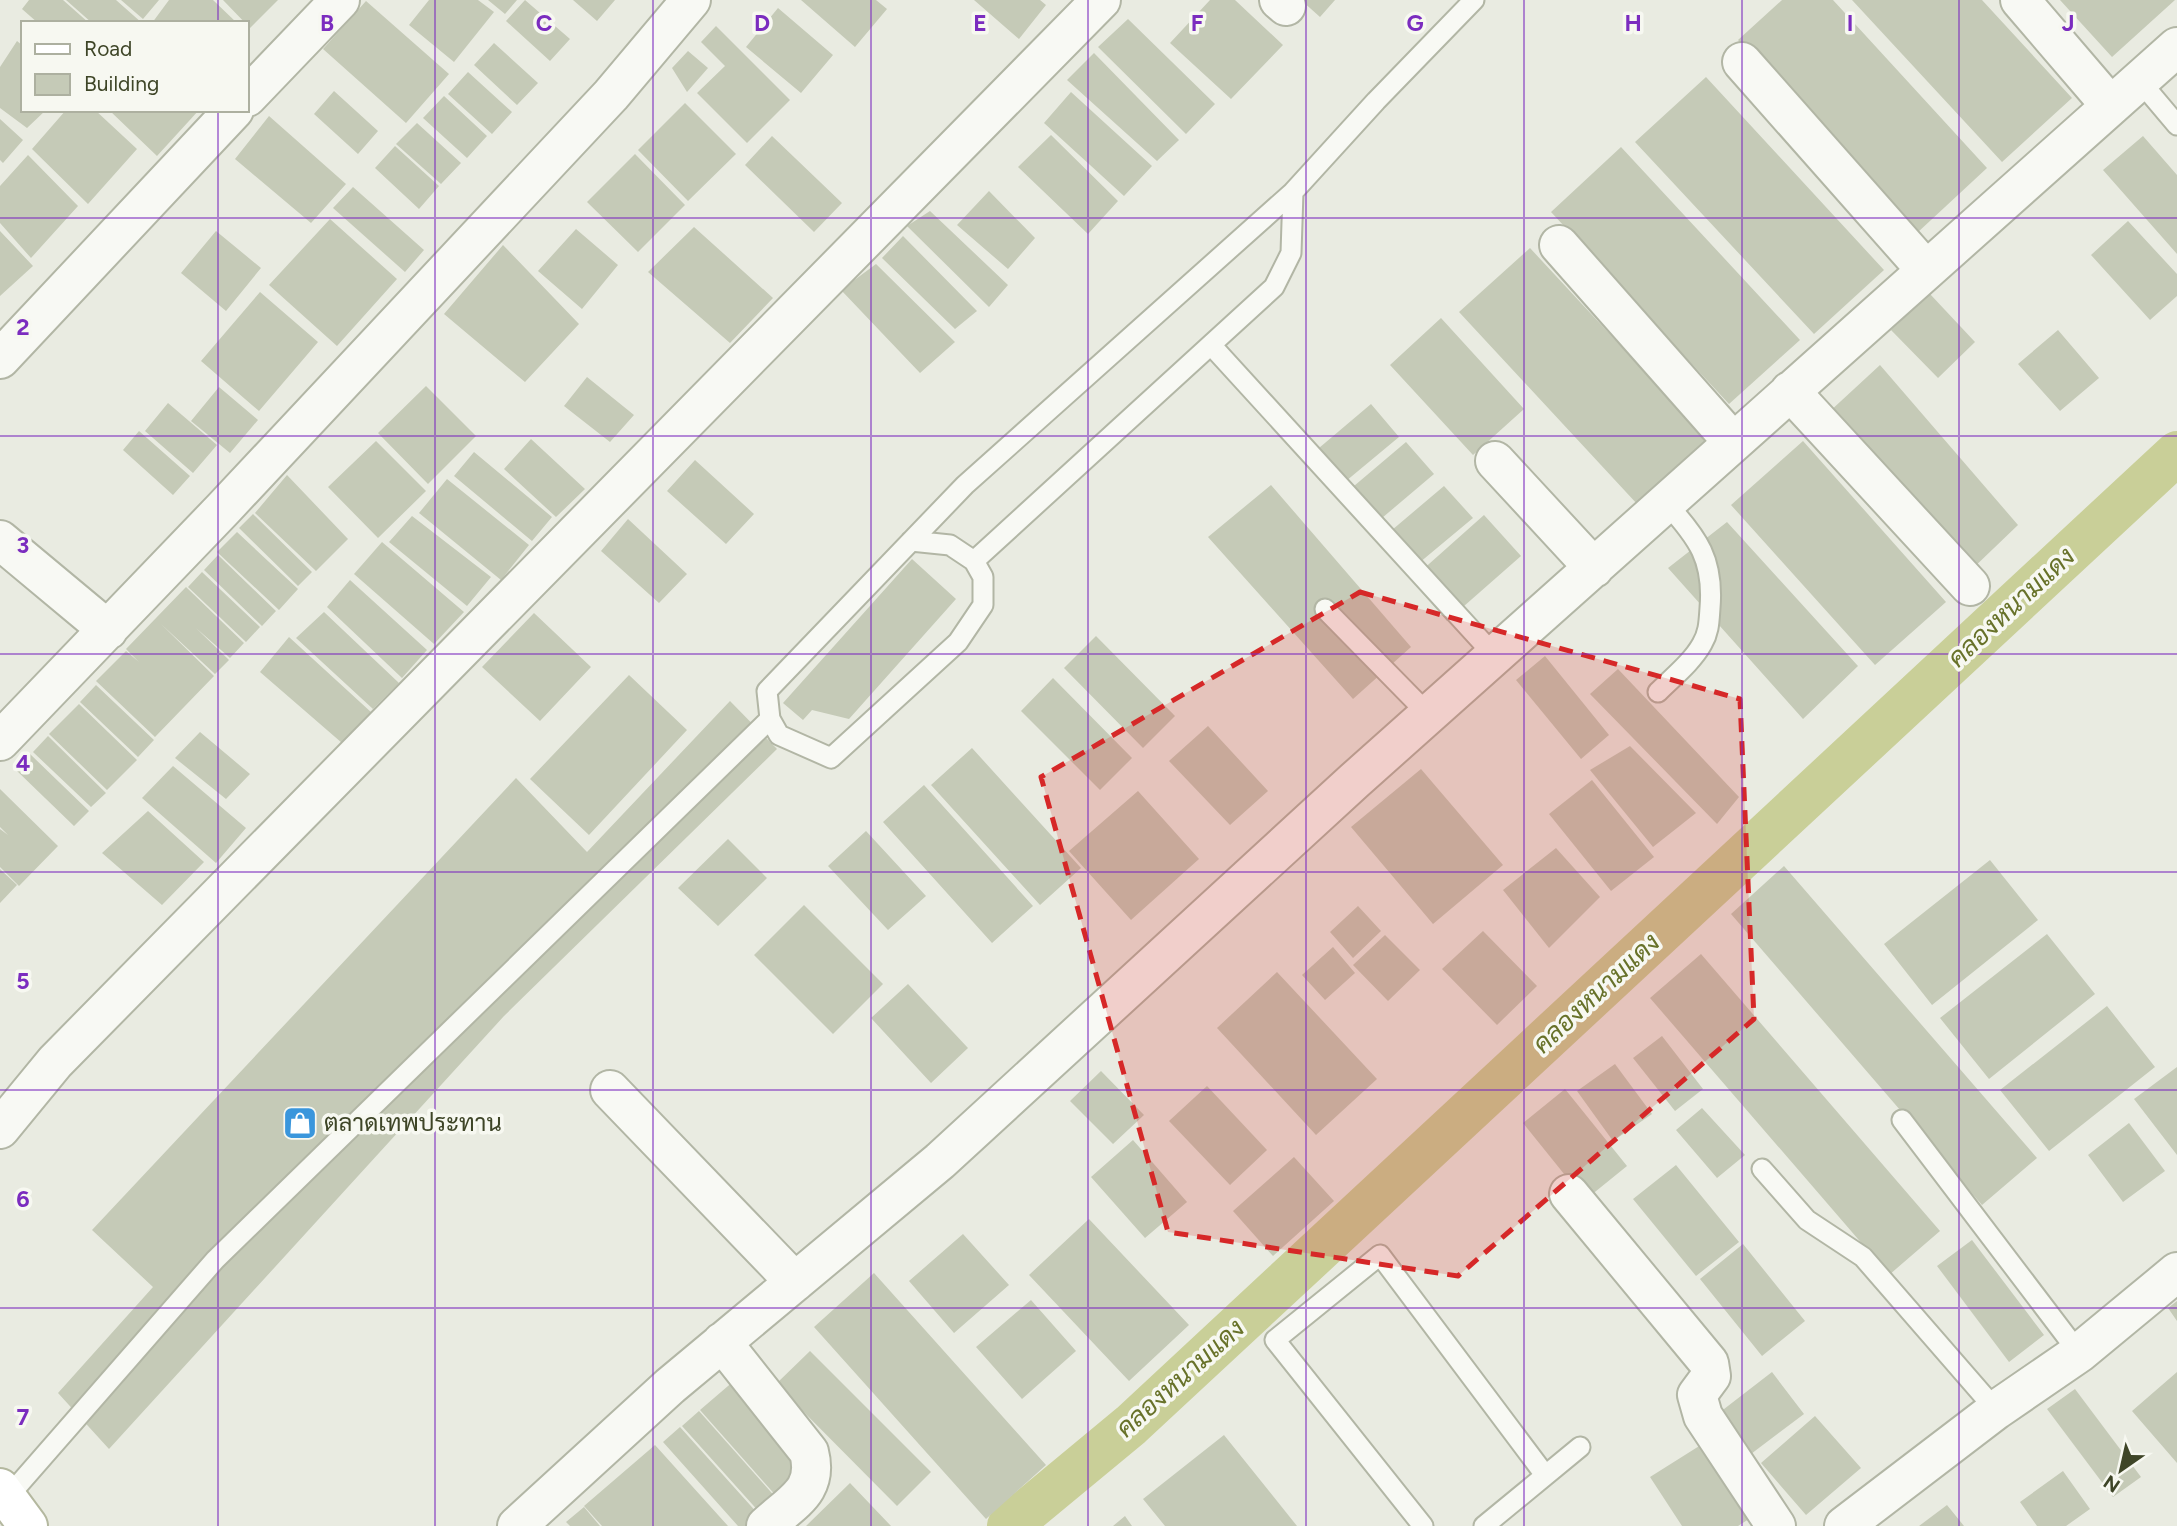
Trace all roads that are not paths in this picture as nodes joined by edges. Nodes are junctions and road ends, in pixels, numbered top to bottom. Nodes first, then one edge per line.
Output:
1 (340, 0) edge
2 (691, 0) edge
3 (1101, 0) edge
4 (1474, 0) edge
5 (2020, 0) edge
6 (2177, 47) edge
7 (1742, 62) dead end
8 (2139, 80) junction
9 (248, 96) edge
10 (2110, 105) junction
11 (232, 112) edge
12 (2177, 125) edge
13 (1293, 192) junction
14 (1559, 245) dead end
15 (1926, 270) junction
16 (1211, 345) junction
17 (0, 359) edge
18 (1790, 391) junction
19 (1733, 442) junction
20 (1495, 461) dead end
21 (1667, 504) junction
22 (0, 540) edge
23 (911, 541) junction
24 (974, 561) junction
25 (1594, 568) junction
26 (1970, 586) dead end
27 (1325, 609) dead end
28 (108, 630) junction
29 (1496, 656) junction
30 (1658, 692) dead end
31 (1430, 716) junction
32 (770, 719) junction
33 (0, 741) edge
34 (610, 1090) dead end
35 (1902, 1120) dead end
36 (0, 1129) edge
37 (1762, 1169) dead end
38 (1569, 1194) dead end
39 (2177, 1272) edge
40 (795, 1282) junction
41 (722, 1342) junction
42 (2078, 1353) junction
43 (1996, 1410) junction
44 (1580, 1447) dead end
45 (1545, 1475) junction
46 (12, 1504) edge
47 (517, 1526) edge
48 (766, 1526) edge
49 (1423, 1526) edge
50 (1484, 1526) edge
51 (1776, 1526) edge
52 (1843, 1526) edge

1 - 9 street
2 - 28 street
3 - 36 street
4 - 13 lane
5 - 10 street
6 - 8 street
7 - 15 street
8 - 10 street
8 - 12 lane
10 - 15 street
11 - 17 street
13 - 16 lane
13 - 23 lane
14 - 19 street
15 - 18 street
16 - 24 lane
16 - 29 lane
18 - 19 street
18 - 26 street
19 - 21 street
20 - 25 street
21 - 25 street
21 - 30 lane
22 - 28 street
23 - 24 lane
23 - 32 lane
24 - 32 lane
25 - 29 street
27 - 31 lane
28 - 33 street
29 - 31 street
31 - 40 street
32 - 46 lane
34 - 40 street
35 - 42 lane
37 - 43 lane
38 - 51 street
39 - 42 street
40 - 41 street
41 - 47 street
41 - 48 street
42 - 43 street
43 - 52 street
44 - 45 lane
45 - 49 lane
45 - 50 lane

